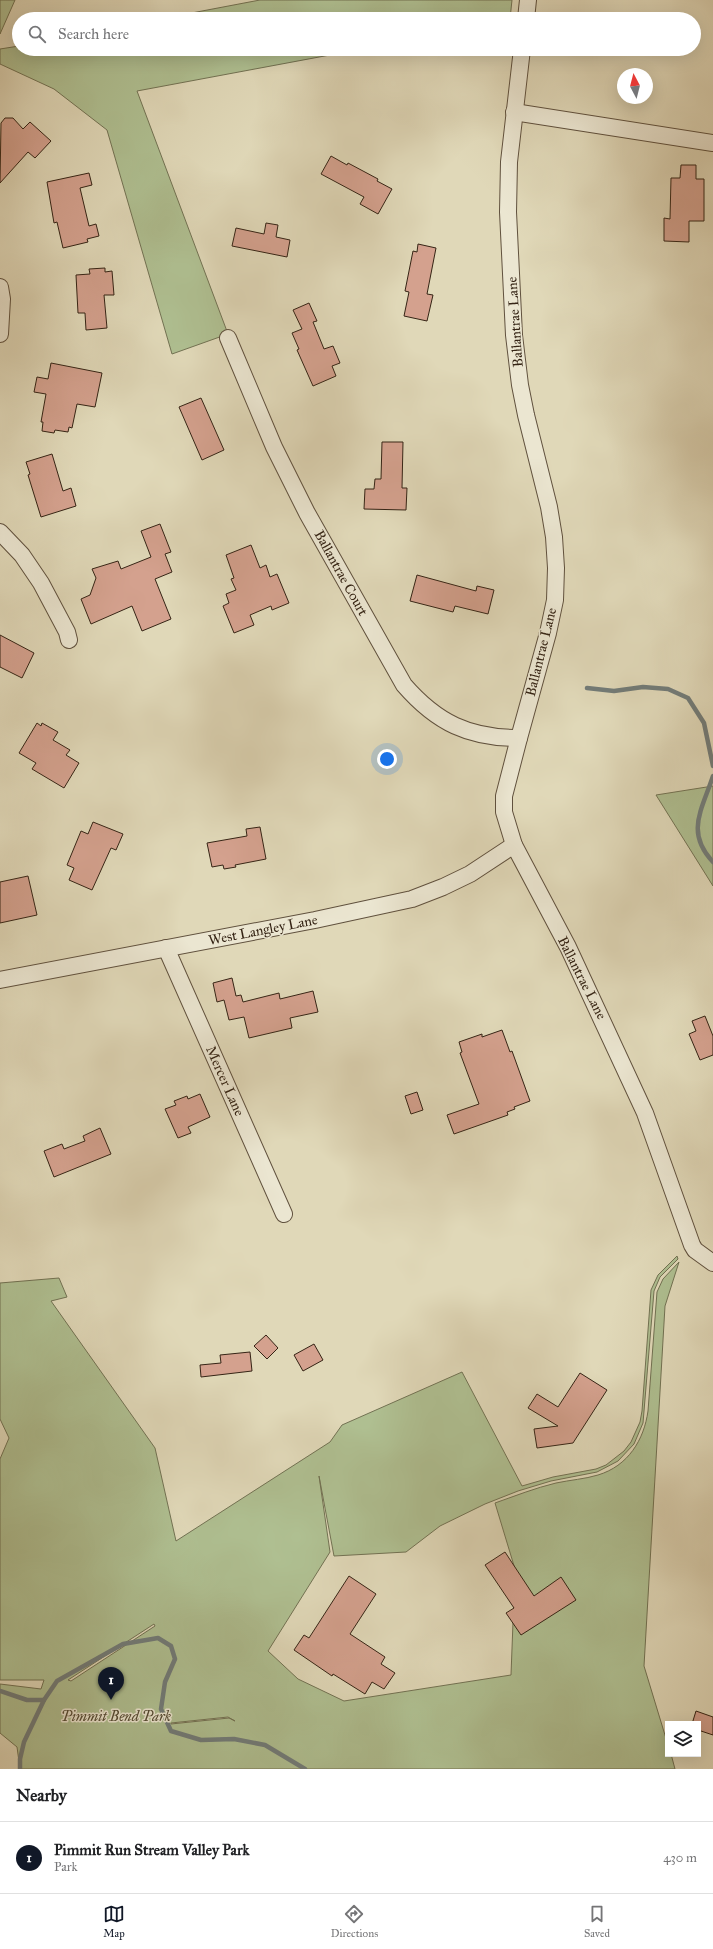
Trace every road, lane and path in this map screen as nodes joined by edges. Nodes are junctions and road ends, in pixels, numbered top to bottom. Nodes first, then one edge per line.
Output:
1 (528, 0) edge
2 (527, 12) edge
3 (521, 56) edge
4 (514, 112) junction
5 (713, 143) edge
6 (0, 287) edge
7 (0, 334) edge
8 (228, 338) dead end
9 (0, 532) edge
10 (69, 640) dead end
11 (519, 738) junction
12 (514, 845) junction
13 (166, 948) junction
14 (0, 980) edge
15 (284, 1214) dead end
16 (713, 1263) edge

1 - 2 street
3 - 4 street, Ballantrae Lane
4 - 5 street
4 - 11 street, Ballantrae Lane
6 - 7 street
8 - 11 street, Ballantrae Court
9 - 10 street
11 - 12 street, Ballantrae Lane
12 - 13 street, West Langley Lane
12 - 16 street, Ballantrae Lane
13 - 14 street, West Langley Lane
13 - 15 street, Mercer Lane

